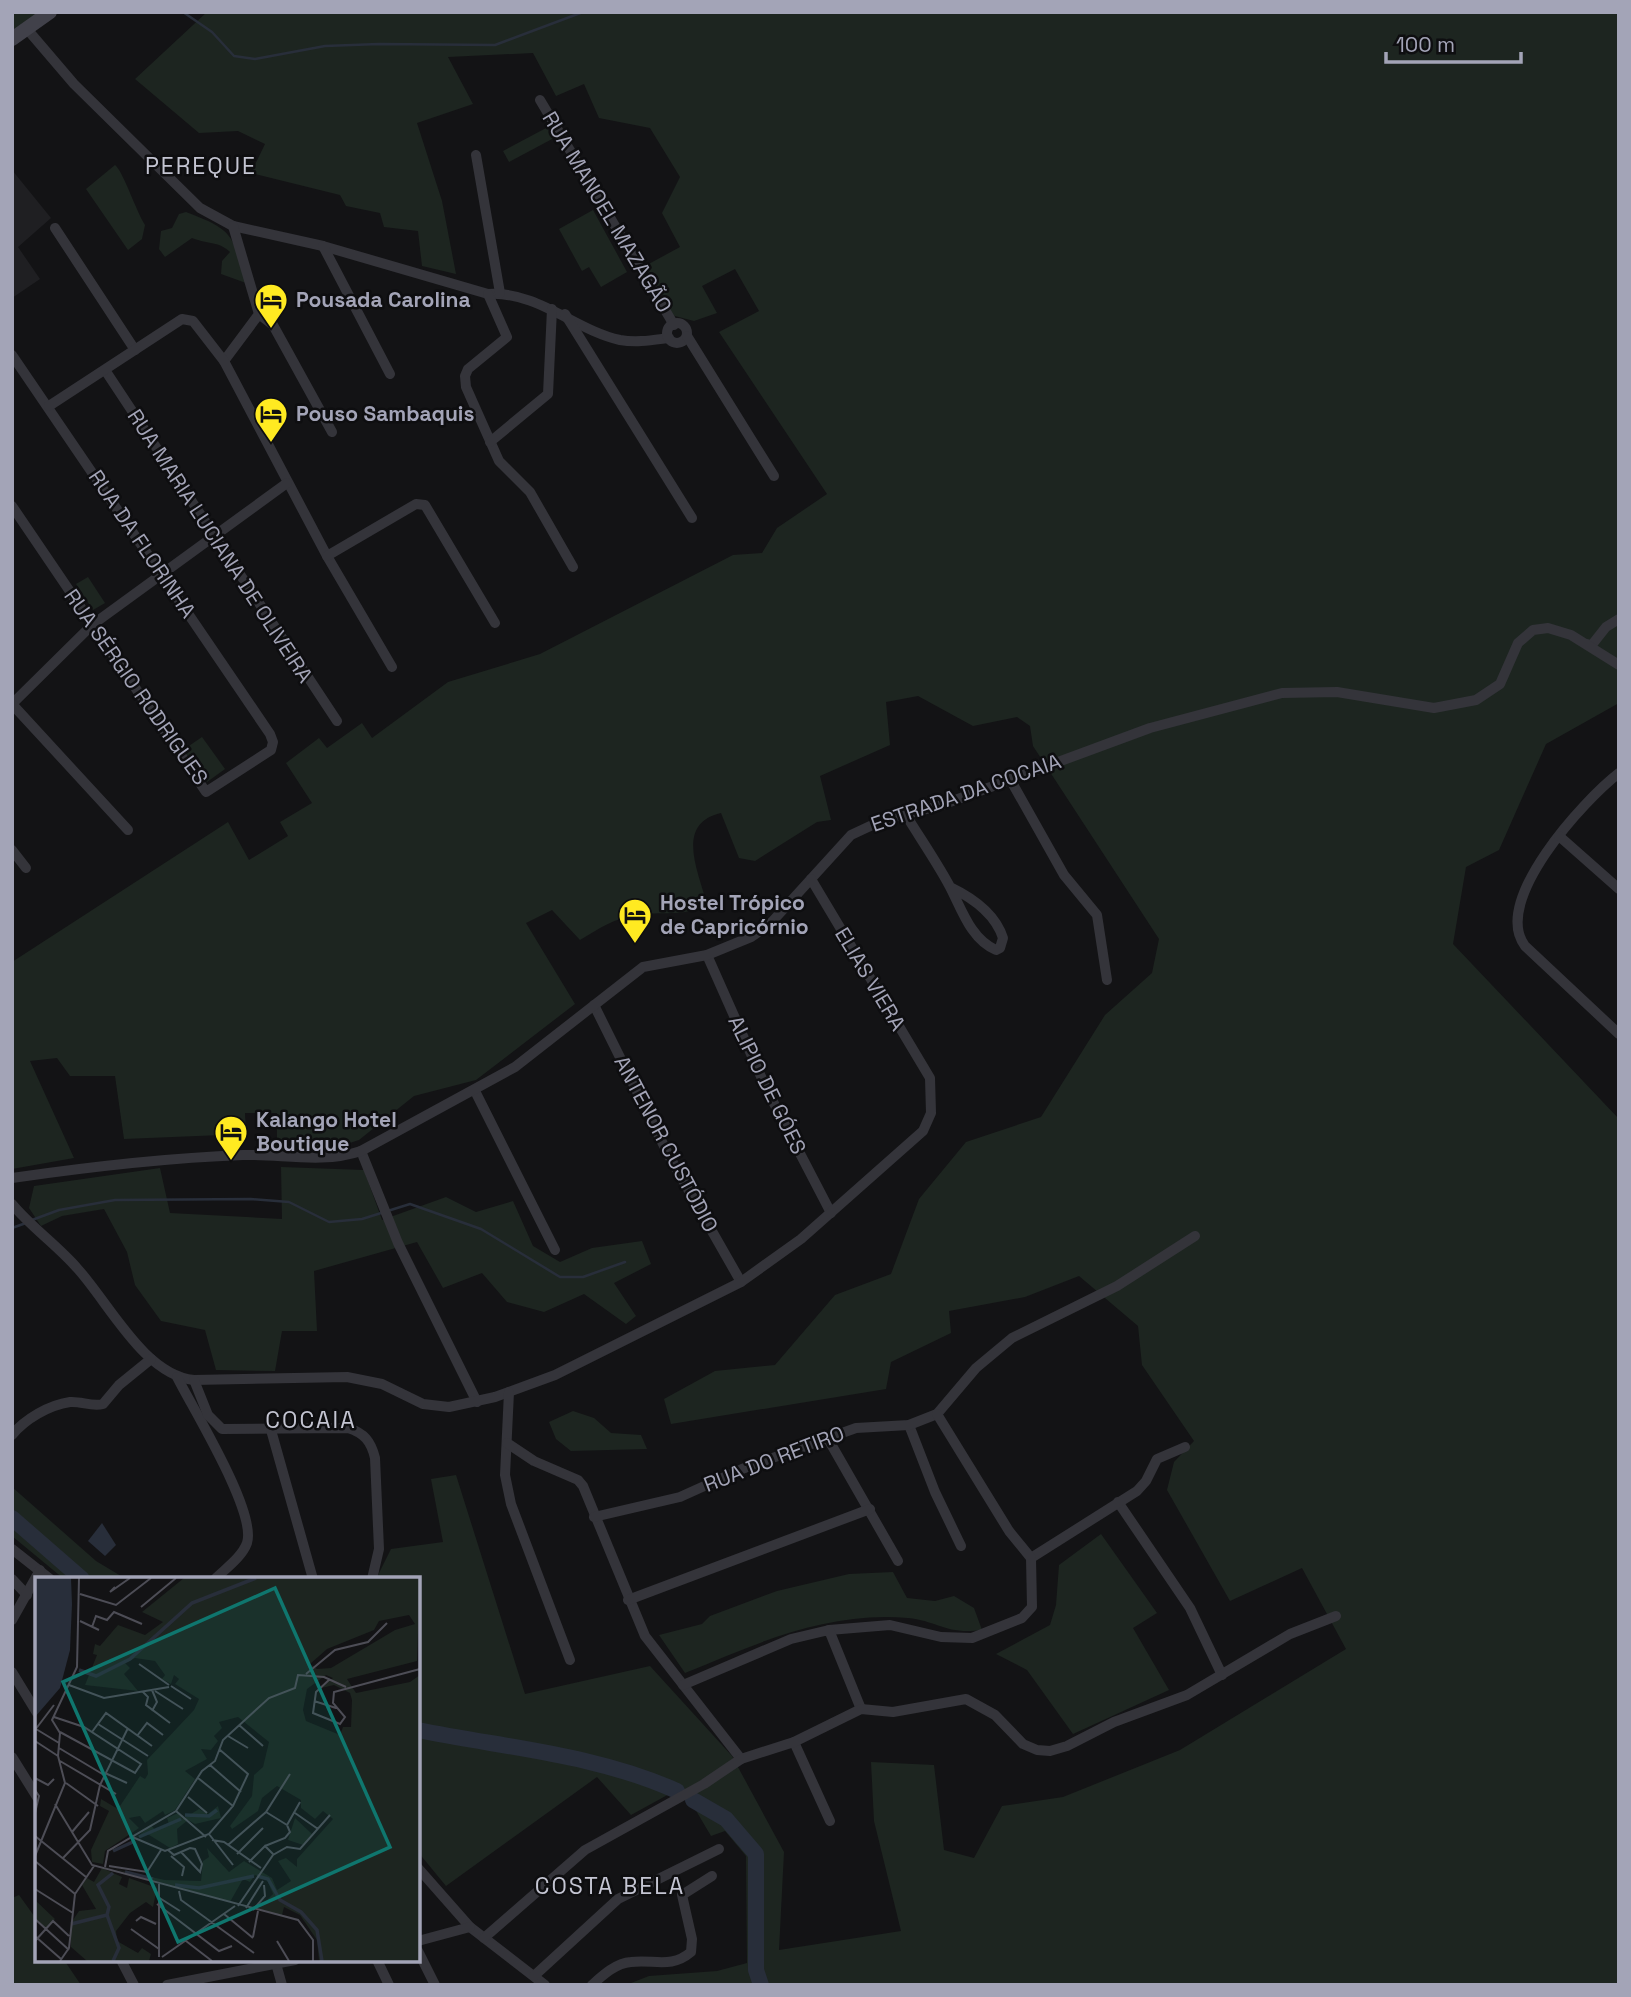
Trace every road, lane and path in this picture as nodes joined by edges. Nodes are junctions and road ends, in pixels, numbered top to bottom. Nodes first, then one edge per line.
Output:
1 (50, 12) edge
2 (27, 29) junction
3 (12, 39) edge
4 (540, 100) dead end
5 (476, 155) dead end
6 (233, 226) junction
7 (55, 228) dead end
8 (323, 246) junction
9 (500, 293) junction
10 (488, 294) junction
11 (552, 309) junction
12 (259, 314) junction
13 (565, 314) junction
14 (674, 325) junction
15 (687, 336) junction
16 (669, 338) junction
17 (135, 350) junction
18 (12, 355) edge
19 (224, 361) junction
20 (105, 370) junction
21 (390, 374) dead end
22 (49, 406) junction
23 (332, 432) dead end
24 (490, 442) junction
25 (774, 476) dead end
26 (287, 483) junction
27 (12, 506) edge
28 (692, 518) dead end
29 (213, 536) junction
30 (327, 556) junction
31 (573, 567) dead end
32 (162, 574) junction
33 (1619, 619) edge
34 (495, 623) dead end
35 (92, 625) junction
36 (1591, 646) junction
37 (1615, 662) edge
38 (392, 667) dead end
39 (12, 704) edge
40 (337, 721) dead end
41 (270, 734) joint
42 (1619, 773) edge
43 (1010, 779) junction
44 (906, 815) junction
45 (128, 830) dead end
46 (1559, 836) junction
47 (12, 850) edge
48 (26, 868) dead end
49 (1619, 876) edge
50 (811, 879) junction
51 (1607, 879) junction
52 (950, 887) junction
53 (1619, 889) edge
54 (707, 955) junction
55 (1107, 980) dead end
56 (594, 1005) junction
57 (1619, 1034) edge
58 (475, 1091) junction
59 (361, 1151) junction
60 (12, 1178) edge
61 (12, 1204) edge
62 (831, 1213) junction
63 (1195, 1237) dead end
64 (555, 1250) dead end
65 (741, 1282) junction
66 (151, 1359) junction
67 (177, 1377) junction
68 (194, 1380) junction
69 (509, 1392) junction
70 (477, 1402) junction
71 (937, 1414) junction
72 (909, 1424) junction
73 (271, 1430) junction
74 (12, 1435) edge
75 (827, 1437) junction
76 (507, 1443) junction
77 (1185, 1447) dead end
78 (1118, 1502) junction
79 (870, 1509) junction
80 (594, 1517) junction
81 (961, 1546) dead end
82 (12, 1549) edge
83 (1031, 1559) junction
84 (898, 1562) dead end
85 (40, 1570) junction
86 (36, 1577) edge
87 (48, 1577) edge
88 (217, 1577) edge
89 (312, 1577) edge
90 (372, 1577) edge
91 (12, 1579) edge
92 (35, 1580) edge
93 (27, 1595) junction
94 (628, 1601) junction
95 (1336, 1616) dead end
96 (12, 1620) edge
97 (829, 1630) junction
98 (570, 1660) dead end
99 (12, 1672) edge
100 (1222, 1675) junction
101 (683, 1685) junction
102 (860, 1709) junction
103 (35, 1710) edge
104 (794, 1742) junction
105 (12, 1757) edge
106 (741, 1759) junction
107 (35, 1794) edge
108 (830, 1821) dead end
109 (719, 1849) dead end
110 (420, 1870) edge
111 (712, 1876) dead end
112 (470, 1927) junction
113 (484, 1938) junction
114 (420, 1940) edge
115 (420, 1955) edge
116 (122, 1962) edge
117 (276, 1962) edge
118 (378, 1962) edge
119 (534, 1976) junction
120 (134, 1985) edge
121 (167, 1985) edge
122 (282, 1985) edge
123 (389, 1985) edge
124 (435, 1985) edge
125 (545, 1985) edge
126 (592, 1985) edge

1 - 2 main road
2 - 3 main road
2 - 6 street
4 - 14 street, RUA MANOEL MAZAGÃO
5 - 9 street
6 - 8 street
6 - 12 street
7 - 17 street
8 - 10 street
8 - 21 street
9 - 10 street
9 - 11 street
10 - 24 street
11 - 13 street
11 - 24 street
12 - 19 street
12 - 23 street
13 - 16 street
13 - 28 street
14 - 15 street
14 - 16 street
15 - 16 street
15 - 25 street
17 - 19 street
17 - 20 street
18 - 22 street, RUA DA FLORINHA
19 - 26 street
20 - 22 street
20 - 29 street, RUA MARIA LUCIANA DE OLIVEIRA
22 - 32 street, RUA DA FLORINHA
24 - 31 street
26 - 29 street
26 - 30 street
27 - 35 street, RUA SÉRGIO RODRIGUES
29 - 32 street
29 - 40 street, RUA MARIA LUCIANA DE OLIVEIRA
30 - 34 street
30 - 38 street
32 - 35 street
32 - 41 street, RUA DA FLORINHA
33 - 36 street
35 - 39 street
35 - 41 street, RUA SÉRGIO RODRIGUES
36 - 37 street, ESTRADA DA COCAIA
36 - 43 street, ESTRADA DA COCAIA
39 - 45 street
42 - 46 street
43 - 44 street, ESTRADA DA COCAIA
43 - 55 street
44 - 50 street, ESTRADA DA COCAIA
44 - 52 street
46 - 51 street
46 - 57 street
47 - 48 street
49 - 51 street
50 - 54 street, ESTRADA DA COCAIA
50 - 62 street
51 - 53 street
52 - 52 street
54 - 56 street, ESTRADA DA COCAIA
54 - 62 street, ALIPIO DE GÓES
56 - 58 street, ESTRADA DA COCAIA
56 - 65 street, ANTENOR CUSTÓDIO
58 - 59 street, ESTRADA DA COCAIA
58 - 64 street
59 - 60 street, ESTRADA DA COCAIA
59 - 70 street
61 - 66 street
62 - 65 street
63 - 71 street
65 - 69 street
66 - 67 street
66 - 74 street
67 - 68 street
67 - 88 street
68 - 70 street
68 - 73 street
69 - 70 street
69 - 76 street
71 - 72 street, RUA DO RETIRO
71 - 83 street
72 - 75 street, RUA DO RETIRO
72 - 81 street
73 - 89 street
73 - 90 street
75 - 79 street
75 - 80 street, RUA DO RETIRO
76 - 80 street
76 - 98 street
77 - 78 street
78 - 83 street
78 - 100 street
79 - 84 street
79 - 94 street
80 - 94 street
82 - 85 street
83 - 97 street
85 - 86 street
85 - 87 street
91 - 93 street
92 - 93 street
93 - 96 street
94 - 101 street
95 - 100 street
97 - 101 street
97 - 102 street
99 - 103 street
100 - 102 street
101 - 106 street
102 - 104 street
104 - 106 street
104 - 108 street
105 - 107 street
106 - 113 street
109 - 119 street
110 - 112 street
111 - 126 street
112 - 113 street
112 - 114 street
113 - 119 street
115 - 124 street
116 - 120 street
117 - 121 street
117 - 122 street
118 - 123 street
119 - 125 street

